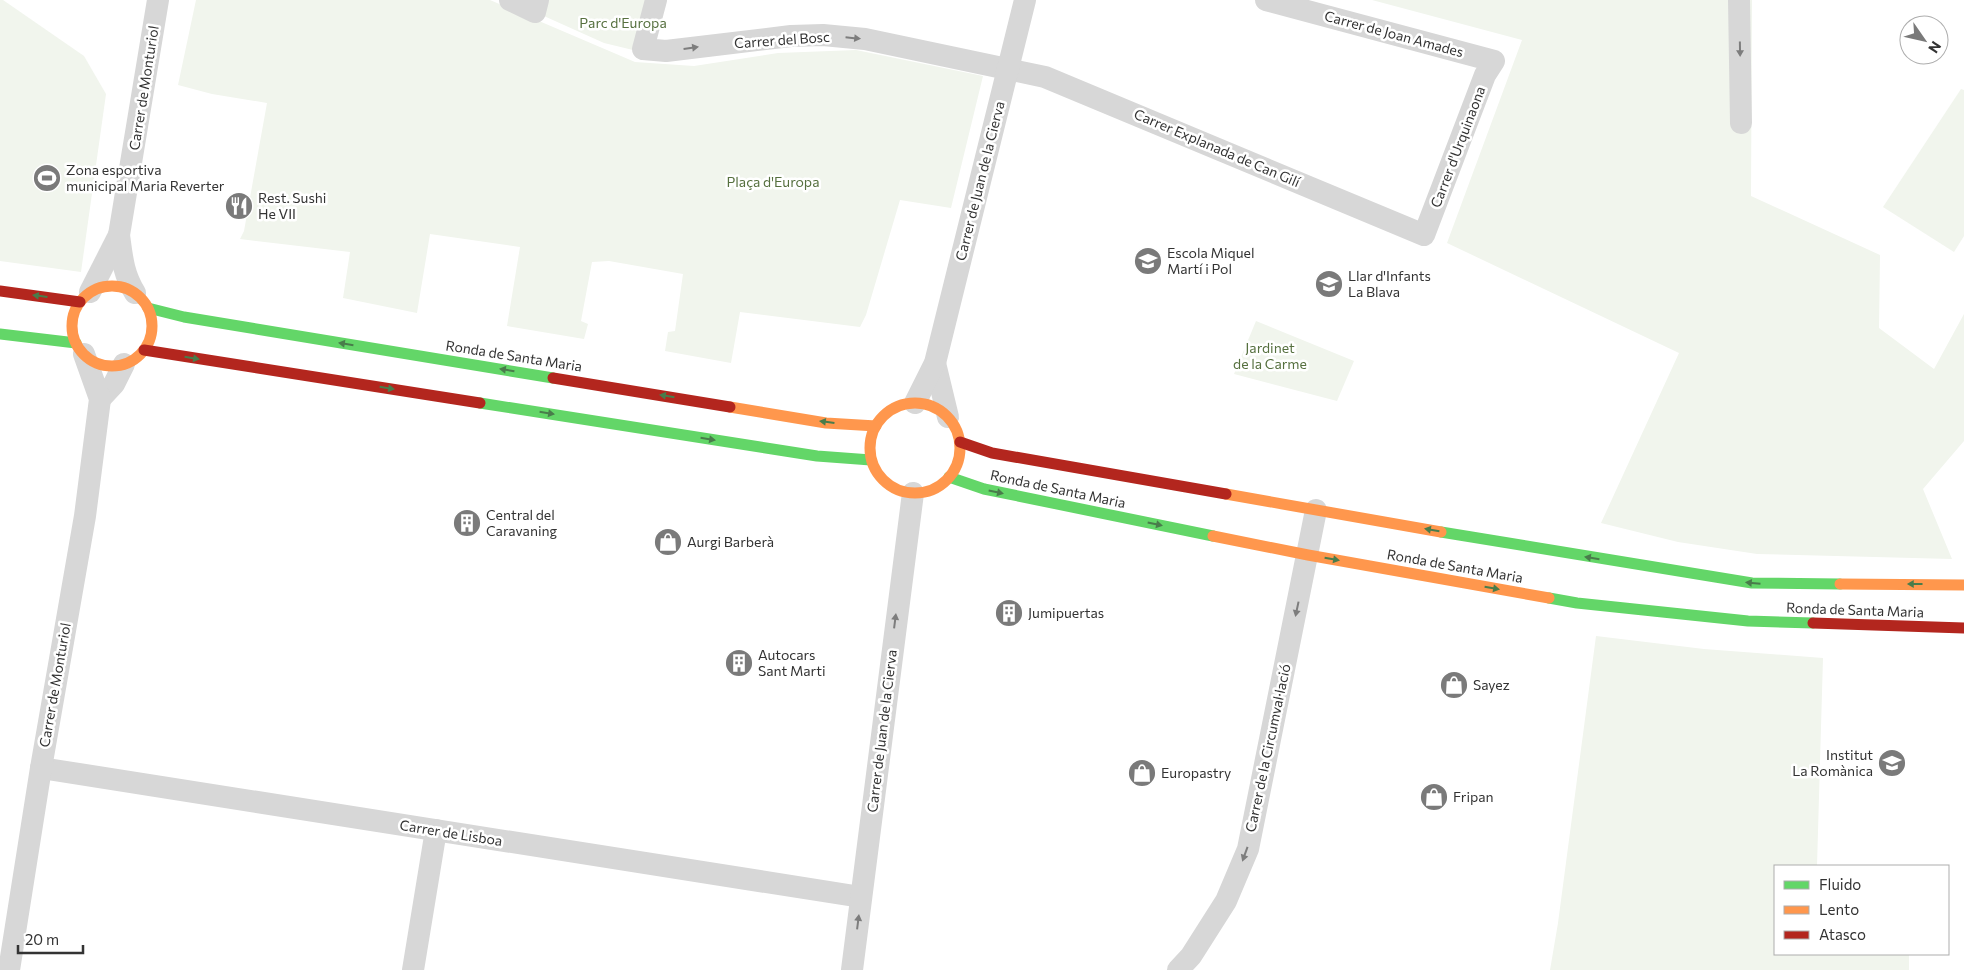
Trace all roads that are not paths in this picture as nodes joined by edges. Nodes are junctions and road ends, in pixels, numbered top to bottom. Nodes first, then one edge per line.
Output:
1 (158, 0) edge
2 (510, 0) edge
3 (656, 0) edge
4 (1025, 0) edge
5 (1266, 0) edge
6 (1739, 0) edge
7 (536, 6) edge
8 (1494, 61) joint
9 (1008, 68) junction
10 (1741, 123) dead end
11 (119, 234) junction
12 (1424, 235) joint
13 (0, 291) edge
14 (85, 297) junction
15 (141, 300) junction
16 (0, 334) edge
17 (80, 349) junction
18 (144, 350) junction
19 (935, 363) junction
20 (124, 364) junction
21 (100, 399) junction
22 (915, 403) junction
23 (948, 418) junction
24 (876, 426) junction
25 (960, 442) junction
26 (871, 460) junction
27 (949, 477) junction
28 (912, 493) junction
29 (1316, 510) junction
30 (1308, 555) junction
31 (1964, 585) edge
32 (1964, 628) edge
33 (41, 768) junction
34 (436, 830) junction
35 (861, 897) junction
36 (9, 970) edge
37 (413, 970) edge
38 (852, 970) edge
39 (1178, 970) edge

1 - 11 street, Carrer de Monturiol
2 - 7 street
3 -> 9 street, Carrer del Bosc
4 - 9 street, Carrer de Juan de la Cierva
5 - 8 street, Carrer de Joan Amades
6 -> 10 street
8 - 12 street, Carrer d'Urquinaona
9 - 12 street, Carrer Explanada de Can Gilí
9 - 19 street, Carrer de Juan de la Cierva
11 - 14 street, Carrer de Monturiol
11 - 15 street, Carrer de Monturiol
14 -> 13 street
14 - 15 street
14 - 17 street
15 - 18 street
24 -> 15 street, Ronda de Santa Maria
16 - 17 street
17 - 20 street
17 - 21 street, Carrer de Monturiol
18 - 20 street
18 -> 26 street
19 - 22 street, Carrer de Juan de la Cierva
19 - 23 street, Carrer de Juan de la Cierva
20 - 21 street
21 - 33 street, Carrer de Monturiol
22 - 23 street
22 - 24 street
23 - 25 street
24 - 26 street
25 - 27 street
25 - 29 street, Ronda de Santa Maria
26 - 28 street
27 - 28 street
27 -> 30 street, Ronda de Santa Maria
35 -> 28 street, Carrer de Juan de la Cierva
29 - 30 street, Carrer de la Circumval·lació
31 -> 29 street, Ronda de Santa Maria
30 -> 32 street, Ronda de Santa Maria
30 -> 39 street, Carrer de la Circumval·lació
33 - 34 street, Carrer de Lisboa
33 - 36 street, Carrer de Monturiol
34 - 35 street, Carrer de Lisboa
34 - 37 street
38 -> 35 street, Carrer de Juan de la Cierva

